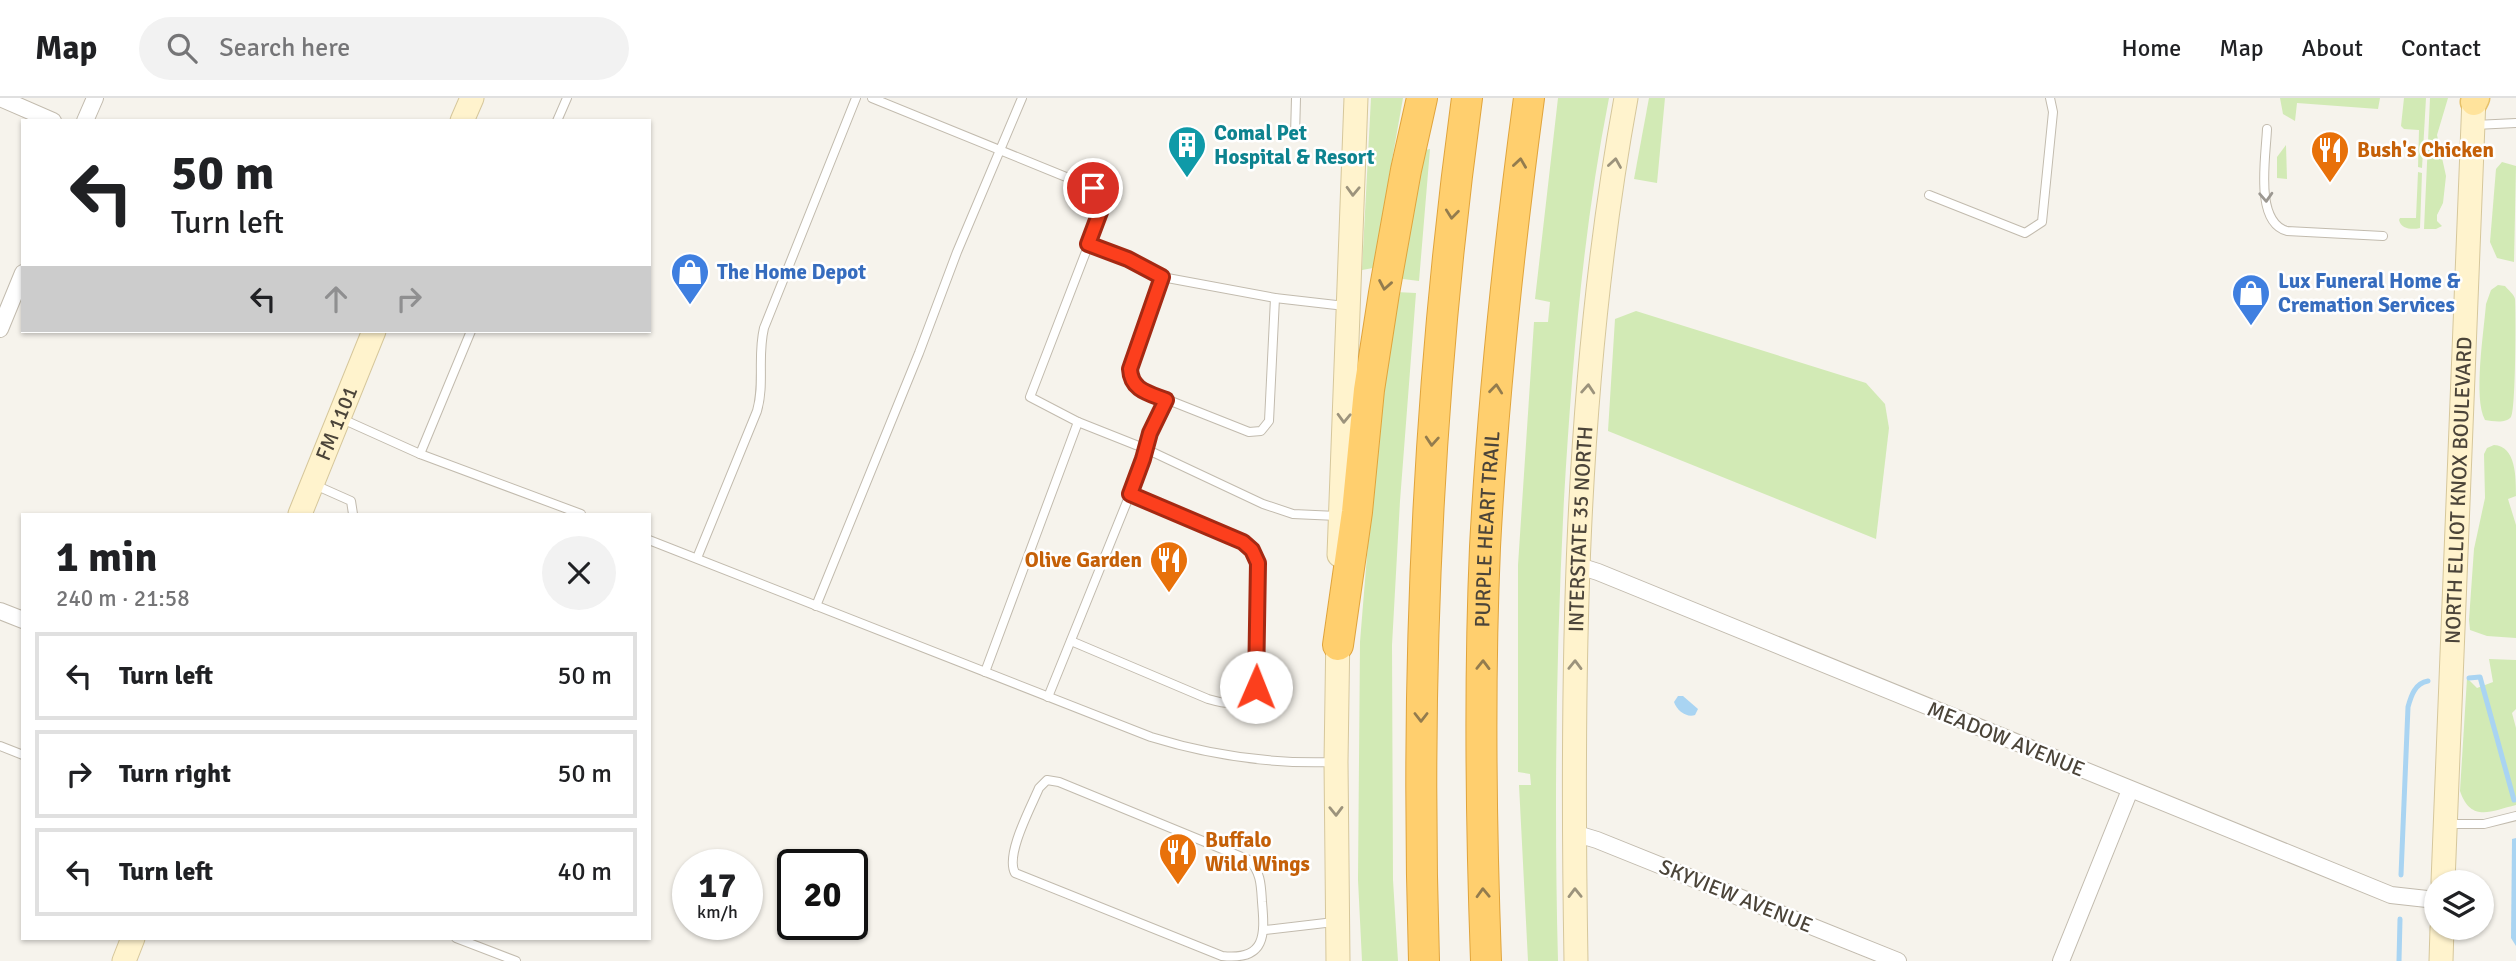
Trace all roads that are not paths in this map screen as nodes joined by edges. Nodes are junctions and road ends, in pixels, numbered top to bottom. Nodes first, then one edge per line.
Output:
1 (0, 98) edge
2 (96, 98) edge
3 (472, 98) edge
4 (567, 98) edge
5 (856, 98) edge
6 (872, 98) edge
7 (1022, 98) edge
8 (1296, 98) edge
9 (1356, 98) edge
10 (1422, 98) edge
11 (1467, 98) edge
12 (1529, 98) edge
13 (1626, 98) edge
14 (2050, 98) edge
15 (2474, 106) edge
16 (48, 119) edge
17 (86, 119) edge
18 (463, 119) edge
19 (558, 119) edge
20 (2516, 122) edge
21 (2267, 129) dead end
22 (1295, 136) dead end
23 (1000, 151) junction
24 (1929, 195) dead end
25 (2383, 236) dead end
26 (1088, 244) junction
27 (1162, 277) junction
28 (21, 278) edge
29 (1275, 298) junction
30 (1348, 306) junction
31 (0, 329) edge
32 (373, 333) edge
33 (470, 333) edge
34 (1166, 400) junction
35 (340, 418) junction
36 (1078, 422) junction
37 (1146, 449) junction
38 (421, 454) junction
39 (312, 484) junction
40 (1130, 494) junction
41 (300, 513) edge
42 (353, 513) edge
43 (578, 513) edge
44 (1340, 516) junction
45 (651, 541) edge
46 (697, 558) junction
47 (1579, 566) junction
48 (816, 606) junction
49 (0, 611) edge
50 (21, 619) edge
51 (1071, 641) junction
52 (1338, 645) junction
53 (985, 672) junction
54 (1048, 697) junction
55 (0, 746) edge
56 (21, 754) edge
57 (1336, 762) junction
58 (2130, 790) junction
59 (2516, 816) edge
60 (2446, 824) junction
61 (1574, 833) junction
62 (2444, 870) edge
63 (2424, 899) edge
64 (1337, 922) junction
65 (1265, 930) junction
66 (132, 940) edge
67 (461, 940) edge
68 (2442, 940) edge
69 (124, 961) edge
70 (516, 961) edge
71 (1338, 961) edge
72 (1424, 961) edge
73 (1486, 961) edge
74 (1576, 961) edge
75 (1898, 961) edge
76 (2060, 961) edge
77 (2441, 961) edge

1 - 16 street
2 - 17 street
3 - 18 main road
4 - 19 lane
5 - 46 lane
6 - 23 lane
7 - 23 lane
8 - 22 lane
9 -> 30 main road
10 -> 52 highway
11 -> 72 highway
73 -> 12 highway, PURPLE HEART TRAIL
47 -> 13 main road, INTERSTATE 35 NORTH
14 - 24 lane
15 - 20 lane
15 - 60 main road, NORTH ELLIOT KNOX BOULEVARD
21 -> 25 lane
23 - 26 lane
23 - 48 lane
26 - 27 lane
26 - 36 lane
27 - 29 lane
27 - 34 lane
28 - 31 street
29 - 30 lane
29 - 34 lane
30 -> 44 main road
32 - 35 main road, FM 1101 / FM 1101
33 - 38 lane
34 - 37 lane
35 - 38 lane
35 - 39 main road, FM 1101 / FM 1101
36 - 37 lane
36 - 53 lane
37 - 40 lane
37 - 44 lane
38 - 43 lane
39 - 41 main road, FM 1101 / FM 1101
39 - 42 lane
40 - 51 lane
40 - 51 lane
44 - 52 main road
45 - 46 lane
46 - 48 lane
47 - 58 street, MEADOW AVENUE
61 -> 47 main road, INTERSTATE 35 NORTH
48 - 53 lane
49 - 50 street
51 - 54 lane
52 - 57 main road
53 - 54 lane
54 - 57 lane
55 - 56 lane
57 -> 64 main road
58 - 63 street, MEADOW AVENUE
58 - 76 street
59 - 60 lane
60 - 62 main road, NORTH ELLIOT KNOX BOULEVARD
74 -> 61 main road, INTERSTATE 35 NORTH
61 - 75 street, SKYVIEW AVENUE
64 - 65 lane
64 - 71 main road
65 - 65 lane
66 - 69 main road
67 - 70 lane
68 - 77 main road

